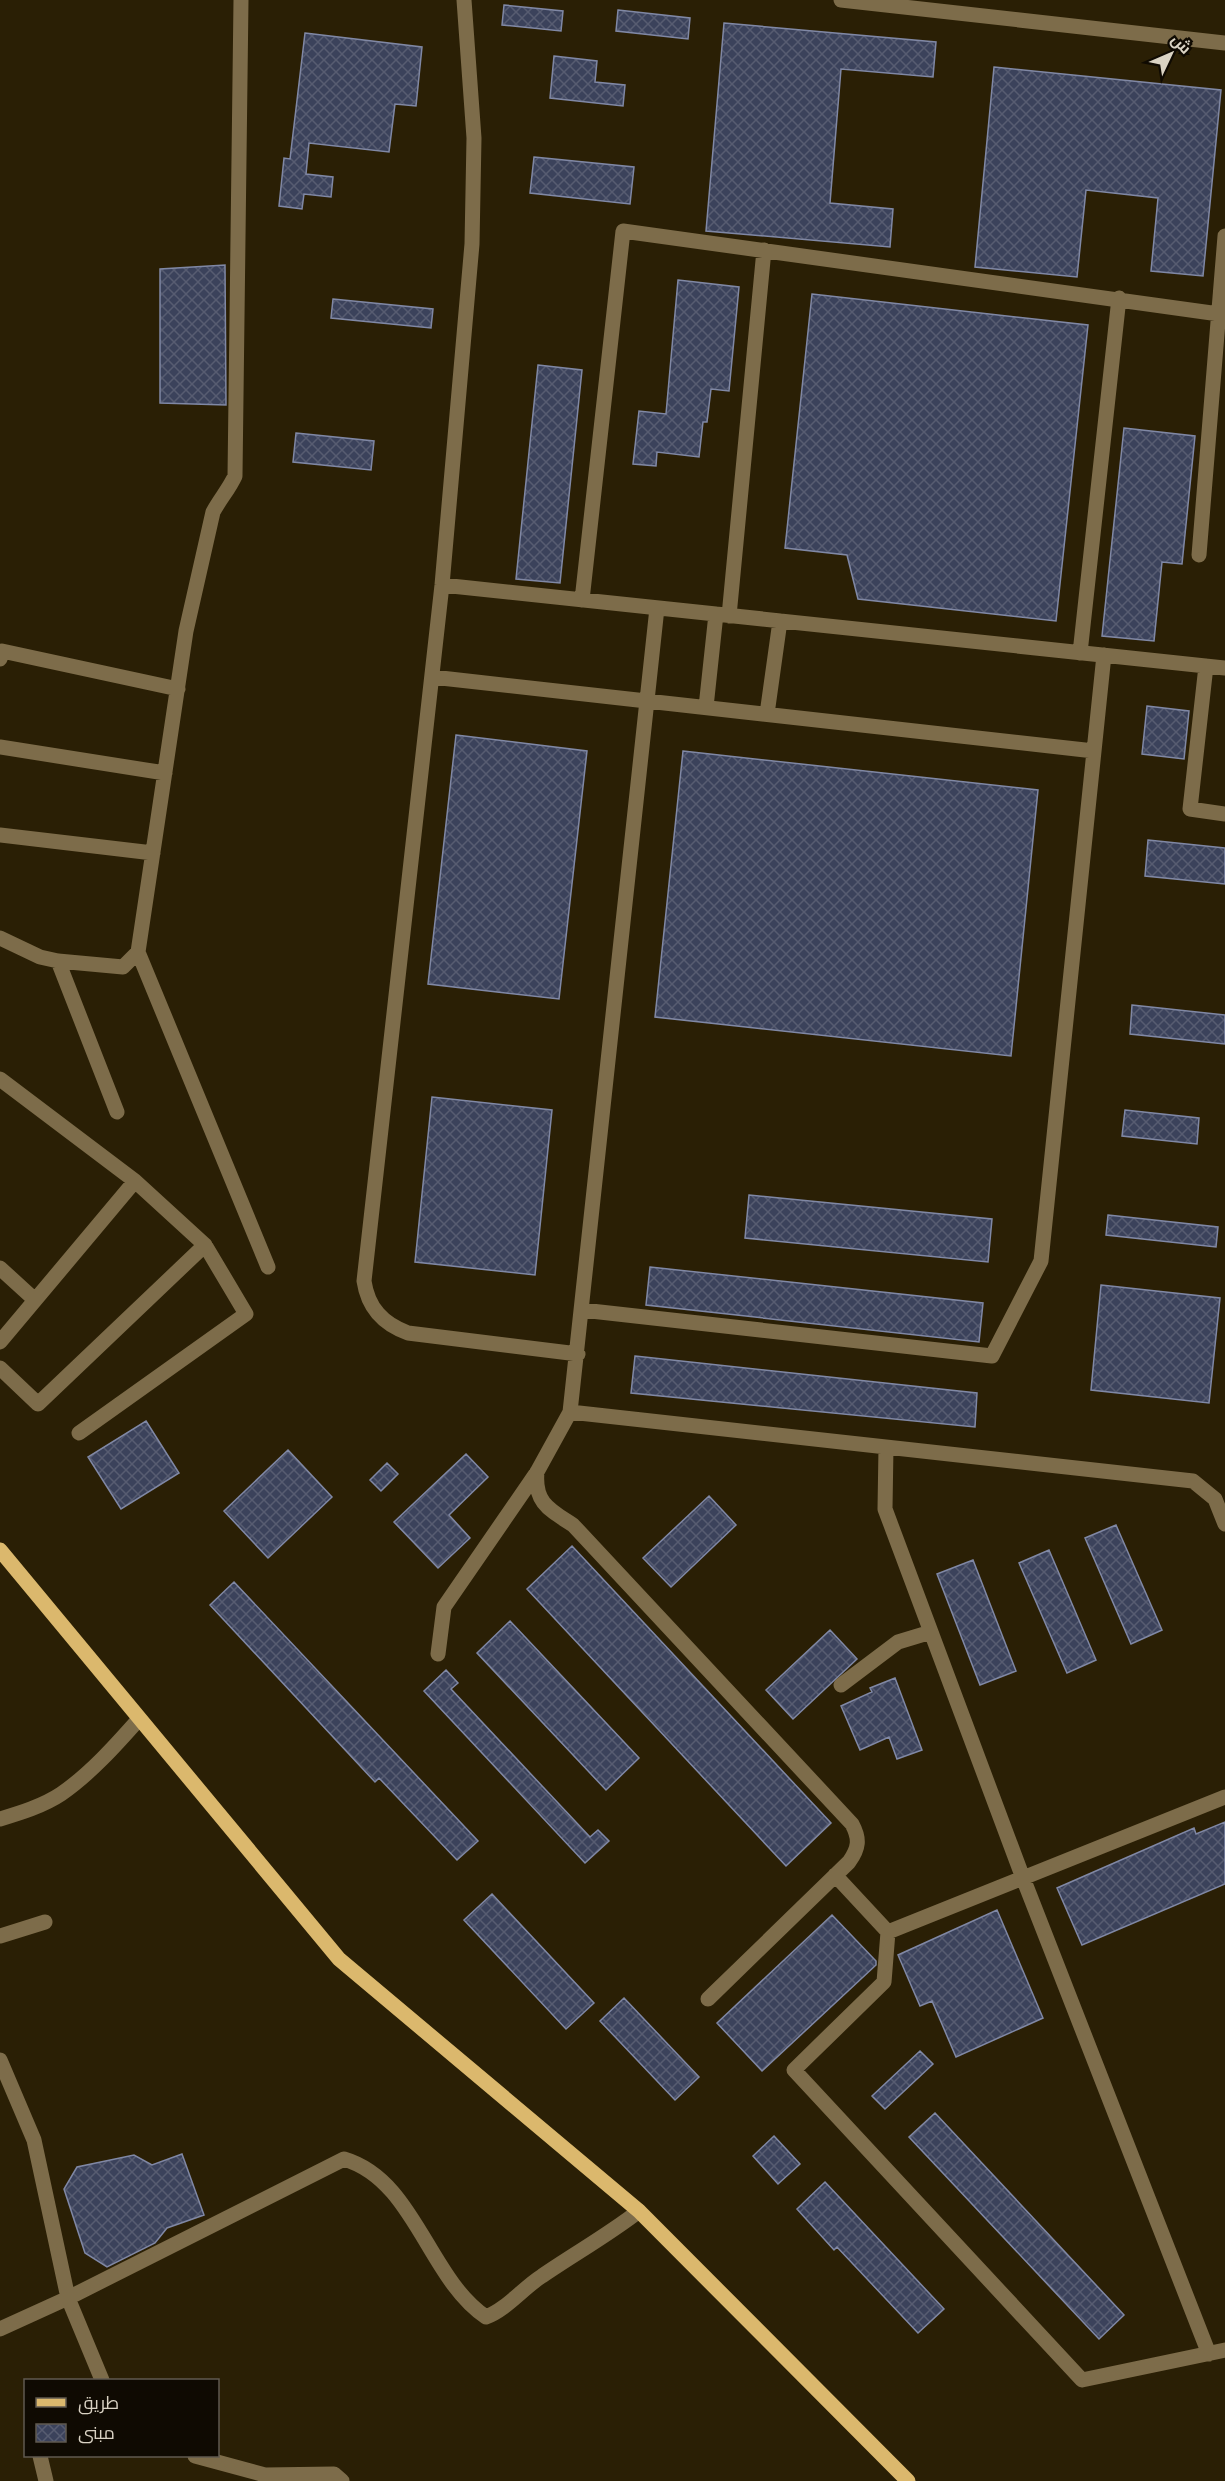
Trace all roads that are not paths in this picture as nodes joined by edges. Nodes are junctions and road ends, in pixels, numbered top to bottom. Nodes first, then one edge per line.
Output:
1 (241, 0) edge
2 (464, 0) edge
3 (840, 0) edge
4 (1225, 43) edge
5 (1225, 236) edge
6 (764, 250) junction
7 (1119, 298) junction
8 (1218, 314) junction
9 (1199, 555) dead end
10 (442, 585) junction
11 (582, 600) junction
12 (657, 608) junction
13 (723, 615) junction
14 (780, 621) junction
15 (1080, 653) junction
16 (1104, 655) junction
17 (0, 659) edge
18 (1206, 666) junction
19 (1225, 668) edge
20 (432, 677) junction
21 (178, 689) junction
22 (647, 701) junction
23 (706, 707) junction
24 (767, 714) junction
25 (0, 747) edge
26 (1094, 751) junction
27 (165, 772) junction
28 (1225, 814) edge
29 (0, 835) edge
30 (153, 853) junction
31 (0, 939) edge
32 (138, 952) junction
33 (58, 961) junction
34 (0, 1079) edge
35 (117, 1112) dead end
36 (135, 1181) junction
37 (205, 1245) junction
38 (268, 1267) dead end
39 (0, 1268) edge
40 (35, 1300) junction
41 (582, 1310) junction
42 (0, 1342) edge
43 (578, 1353) junction
44 (0, 1368) edge
45 (570, 1412) junction
46 (79, 1433) dead end
47 (886, 1447) junction
48 (537, 1472) junction
49 (1225, 1524) edge
50 (0, 1550) edge
51 (931, 1632) junction
52 (438, 1654) dead end
53 (841, 1685) dead end
54 (139, 1719) junction
55 (1225, 1797) edge
56 (0, 1819) edge
57 (835, 1875) junction
58 (1023, 1878) junction
59 (45, 1922) dead end
60 (888, 1932) junction
61 (0, 1936) edge
62 (708, 1999) dead end
63 (0, 2060) edge
64 (639, 2211) junction
65 (68, 2298) junction
66 (0, 2329) edge
67 (1225, 2350) edge
68 (1209, 2354) junction
69 (100, 2379) edge
70 (40, 2457) edge
71 (199, 2457) edge
72 (46, 2481) edge
73 (342, 2481) edge
74 (908, 2481) edge

1 - 21 street
2 - 10 street
3 - 4 street
5 - 8 street
6 - 7 street
6 - 11 street
6 - 13 street
7 - 8 street
7 - 15 street
8 - 9 street
10 - 11 street
10 - 20 street
11 - 12 street
12 - 13 street
12 - 22 street
13 - 14 street
13 - 23 street
14 - 15 street
14 - 24 street
15 - 16 street
16 - 18 street
16 - 26 street
17 - 21 street
18 - 19 street
18 - 28 street
20 - 22 street
20 - 43 street
21 - 27 street
22 - 23 street
22 - 41 street
23 - 24 street
24 - 26 street
25 - 27 street
26 - 41 street
27 - 30 street
29 - 30 street
30 - 32 street
31 - 33 street
32 - 33 street
32 - 38 street
33 - 35 street
34 - 36 street
36 - 37 street
36 - 40 street
37 - 44 street
37 - 46 street
39 - 40 street
40 - 42 street
41 - 43 street
43 - 45 street
45 - 47 street
45 - 48 street
47 - 49 street
47 - 51 street
48 - 52 street
48 - 57 street
50 - 54 main road
51 - 53 street
51 - 58 street
54 - 56 street
54 - 64 main road
55 - 58 street
57 - 60 street
57 - 62 street
58 - 60 street
58 - 68 street
59 - 61 street
60 - 68 street
63 - 65 street
64 - 65 street
64 - 74 main road
65 - 66 street
65 - 69 street
67 - 68 street
70 - 72 street
71 - 73 street

